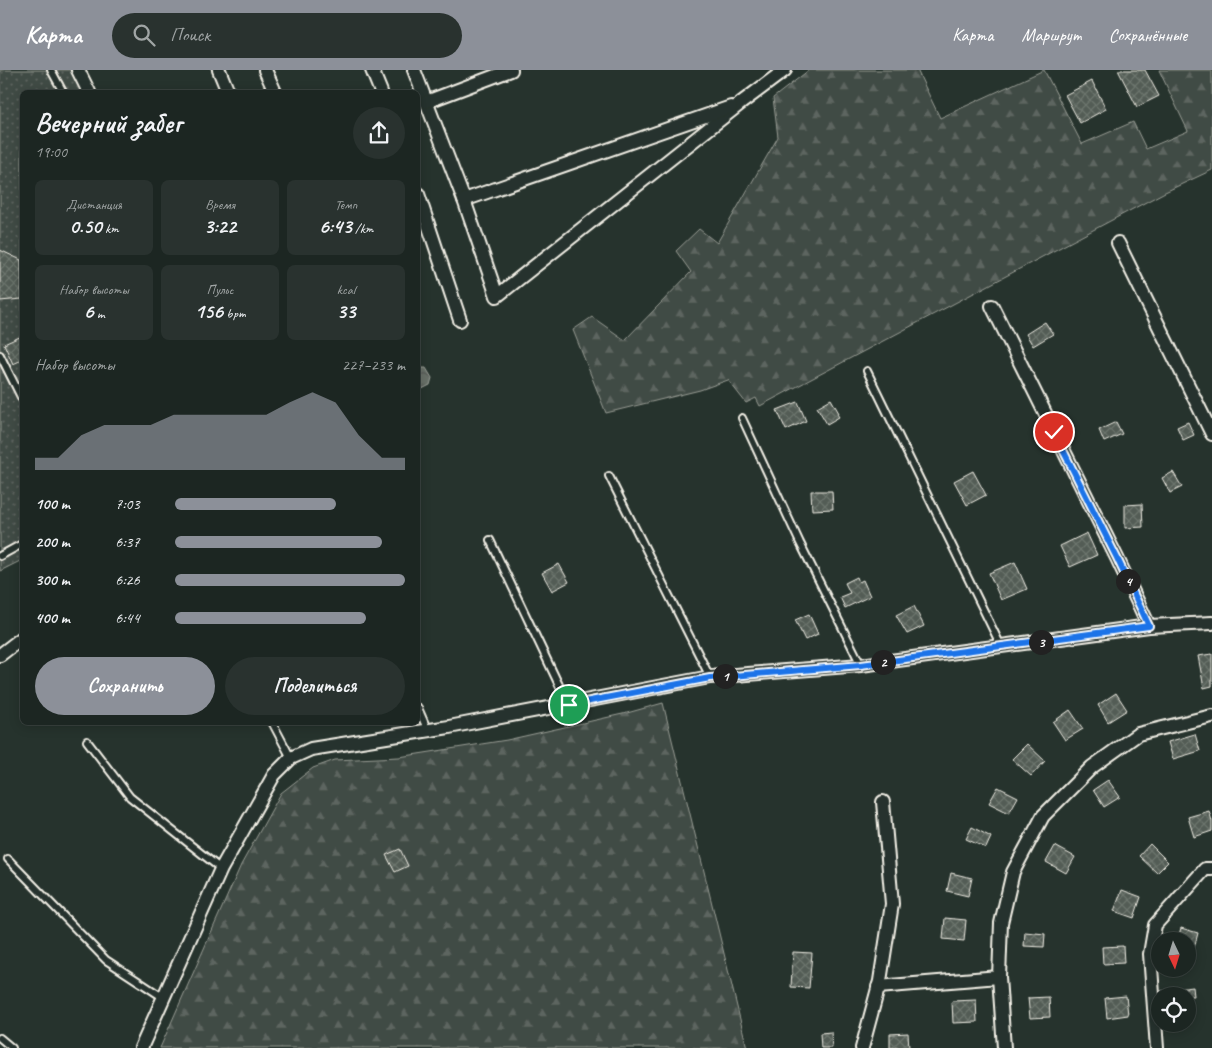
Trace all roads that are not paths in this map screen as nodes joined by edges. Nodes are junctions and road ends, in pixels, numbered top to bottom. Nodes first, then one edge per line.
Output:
1 (51, 70) edge
2 (78, 70) edge
3 (219, 70) edge
4 (265, 70) edge
5 (372, 70) edge
6 (414, 70) edge
7 (511, 70) edge
8 (785, 70) edge
9 (62, 90) edge
10 (89, 90) edge
11 (227, 90) edge
12 (274, 90) edge
13 (380, 90) edge
14 (426, 102) junction
15 (741, 103) junction
16 (420, 200) edge
17 (464, 200) junction
18 (1118, 243) dead end
19 (992, 306) dead end
20 (460, 320) dead end
21 (0, 355) edge
22 (867, 370) dead end
23 (20, 395) edge
24 (742, 418) dead end
25 (1212, 434) edge
26 (610, 476) dead end
27 (490, 540) dead end
28 (20, 545) edge
29 (0, 556) edge
30 (1212, 623) edge
31 (1149, 626) junction
32 (20, 640) edge
33 (1002, 647) junction
34 (0, 655) edge
35 (861, 665) junction
36 (710, 678) junction
37 (569, 705) junction
38 (420, 713) edge
39 (1212, 716) edge
40 (274, 725) edge
41 (428, 731) junction
42 (87, 741) dead end
43 (291, 758) junction
44 (883, 802) dead end
45 (8, 859) dead end
46 (1212, 868) edge
47 (221, 869) junction
48 (999, 977) junction
49 (878, 987) junction
50 (164, 998) junction
51 (0, 1038) edge
52 (12, 1048) edge
53 (141, 1048) edge
54 (862, 1048) edge
55 (1004, 1048) edge
56 (1158, 1048) edge

1 - 9 lane
2 - 10 street
3 - 11 street
4 - 12 street
5 - 13 street
6 - 14 street
7 - 14 street
8 - 15 street
14 - 17 street
15 - 17 street
15 - 17 street
16 - 20 street
18 - 25 street
19 - 31 street
21 - 23 lane
22 - 33 lane
24 - 35 lane
26 - 36 lane
27 - 37 lane
28 - 29 lane
30 - 31 street
31 - 33 street
32 - 34 street
33 - 35 street
35 - 36 street
36 - 37 street
37 - 41 street
38 - 41 lane
39 - 48 street
40 - 43 lane
41 - 43 street
42 - 47 lane
43 - 47 street
44 - 49 street
45 - 50 lane
46 - 56 street
47 - 50 street
48 - 49 street
48 - 55 street
49 - 54 street
50 - 53 street
51 - 52 lane

